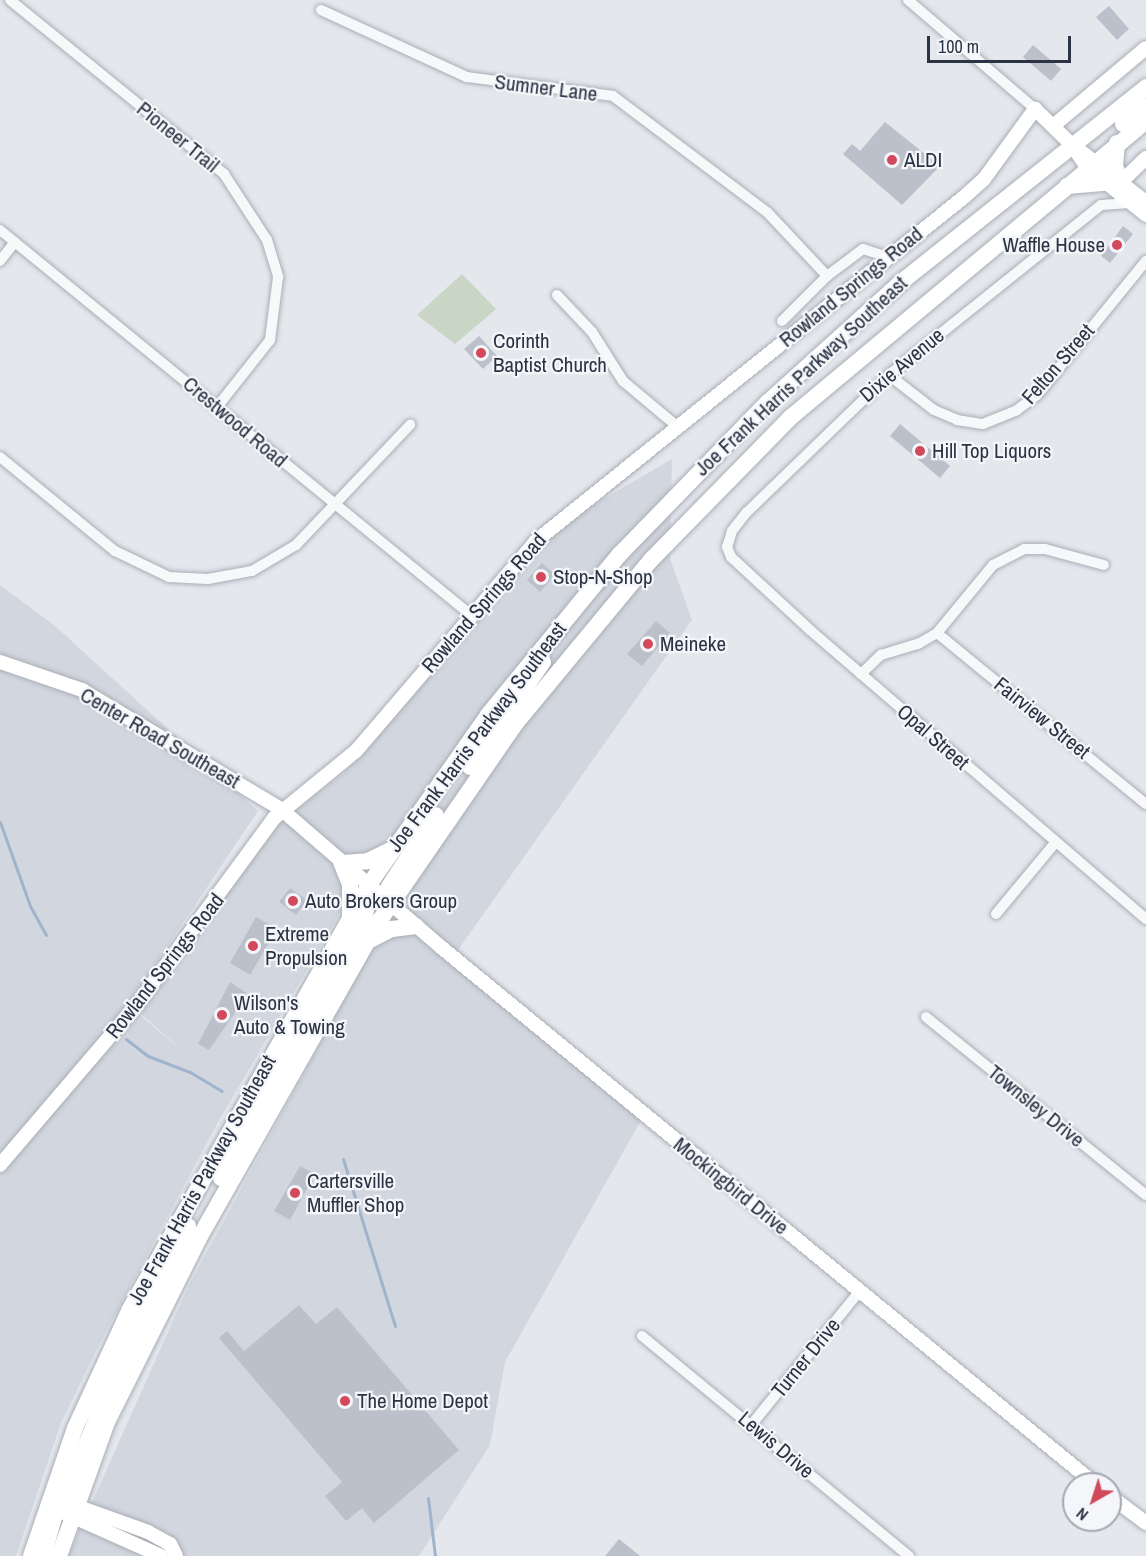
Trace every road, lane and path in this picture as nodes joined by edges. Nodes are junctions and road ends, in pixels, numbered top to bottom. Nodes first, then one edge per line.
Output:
1 (10, 0) edge
2 (908, 0) edge
3 (321, 10) dead end
4 (1146, 48) edge
5 (1146, 87) edge
6 (1146, 106) edge
7 (1035, 109) junction
8 (1146, 121) edge
9 (1053, 126) junction
10 (1117, 143) junction
11 (1072, 145) junction
12 (1146, 158) edge
13 (1090, 160) junction
14 (1113, 182) junction
15 (1063, 187) junction
16 (1146, 202) edge
17 (1129, 203) junction
18 (1101, 205) junction
19 (1146, 215) edge
20 (0, 230) edge
21 (15, 242) junction
22 (888, 257) junction
23 (0, 261) edge
24 (1146, 261) edge
25 (827, 276) junction
26 (557, 295) dead end
27 (783, 321) dead end
28 (889, 375) junction
29 (217, 407) junction
30 (410, 425) dead end
31 (679, 428) junction
32 (0, 457) edge
33 (336, 506) junction
34 (727, 548) joint
35 (1104, 565) dead end
36 (471, 615) junction
37 (563, 622) junction
38 (937, 633) junction
39 (0, 662) edge
40 (861, 674) junction
41 (1146, 804) edge
42 (281, 809) junction
43 (1055, 843) junction
44 (395, 847) junction
45 (341, 862) junction
46 (368, 886) junction
47 (390, 904) junction
48 (996, 914) dead end
49 (350, 917) junction
50 (1146, 919) edge
51 (416, 926) junction
52 (367, 942) junction
53 (926, 1017) dead end
54 (0, 1165) edge
55 (1146, 1195) edge
56 (199, 1238) junction
57 (859, 1292) junction
58 (642, 1336) dead end
59 (752, 1425) junction
60 (1080, 1472) edge
61 (62, 1505) junction
62 (1122, 1505) edge
63 (1146, 1523) edge
64 (31, 1556) edge
65 (43, 1556) edge
66 (59, 1556) edge
67 (161, 1556) edge
68 (176, 1556) edge
69 (909, 1556) edge

1 - 29 street, Pioneer Trail
2 - 7 street
3 - 25 street, Sumner Lane
4 - 9 street
5 - 11 main road, Joe Frank Harris Parkway Southeast
6 - 13 main road
7 - 9 street
7 - 22 street, Rowland Springs Road
8 - 10 main road, Joe Frank Harris Parkway Southeast
9 - 11 street
10 - 13 main road, Joe Frank Harris Parkway Southeast
10 - 14 main road
11 - 13 street
11 - 37 main road, Joe Frank Harris Parkway Southeast
12 - 14 street
13 - 14 street
13 - 15 main road, Joe Frank Harris Parkway Southeast
14 - 15 main road
14 - 16 street
14 - 17 street
14 - 18 street
15 - 47 main road, Joe Frank Harris Parkway Southeast
17 - 18 street
17 - 19 street
18 - 28 street, Dixie Avenue
20 - 21 street, Crestwood Road
21 - 23 street
21 - 29 street, Crestwood Road
22 - 25 street
22 - 31 street, Rowland Springs Road
24 - 28 street, Felton Street
25 - 27 street
26 - 31 street
28 - 34 street, Dixie Avenue
29 - 33 street, Crestwood Road
30 - 33 street
31 - 36 street, Rowland Springs Road
32 - 33 street
33 - 36 street, Crestwood Road
34 - 40 street, Opal Street
35 - 38 street
36 - 42 street, Rowland Springs Road
37 - 44 main road, Joe Frank Harris Parkway Southeast
37 - 47 main road
38 - 40 street
38 - 41 street, Fairview Street
39 - 42 street, Center Road Southeast
40 - 43 street, Opal Street
42 - 45 street, Center Road Southeast
42 - 54 street, Rowland Springs Road
43 - 48 street
43 - 50 street, Opal Street
44 - 45 main road
44 - 46 main road, Joe Frank Harris Parkway Southeast
45 - 46 street, Mockingbird Drive
45 - 49 main road
46 - 47 street, Mockingbird Drive
46 - 49 main road, Joe Frank Harris Parkway Southeast
46 - 56 main road
47 - 51 street, Mockingbird Drive
47 - 52 main road, Joe Frank Harris Parkway Southeast
49 - 61 main road, Joe Frank Harris Parkway Southeast
51 - 52 main road
51 - 57 street, Mockingbird Drive
52 - 56 main road, Joe Frank Harris Parkway Southeast
53 - 55 street, Townsley Drive
56 - 61 main road, Joe Frank Harris Parkway Southeast
57 - 59 street, Turner Drive
57 - 60 street, Mockingbird Drive
58 - 59 street, Lewis Drive
59 - 69 street, Lewis Drive
61 - 64 main road, Joe Frank Harris Parkway Southeast
61 - 65 main road
61 - 66 main road, Joe Frank Harris Parkway Southeast
61 - 67 street
61 - 68 street
62 - 63 street

